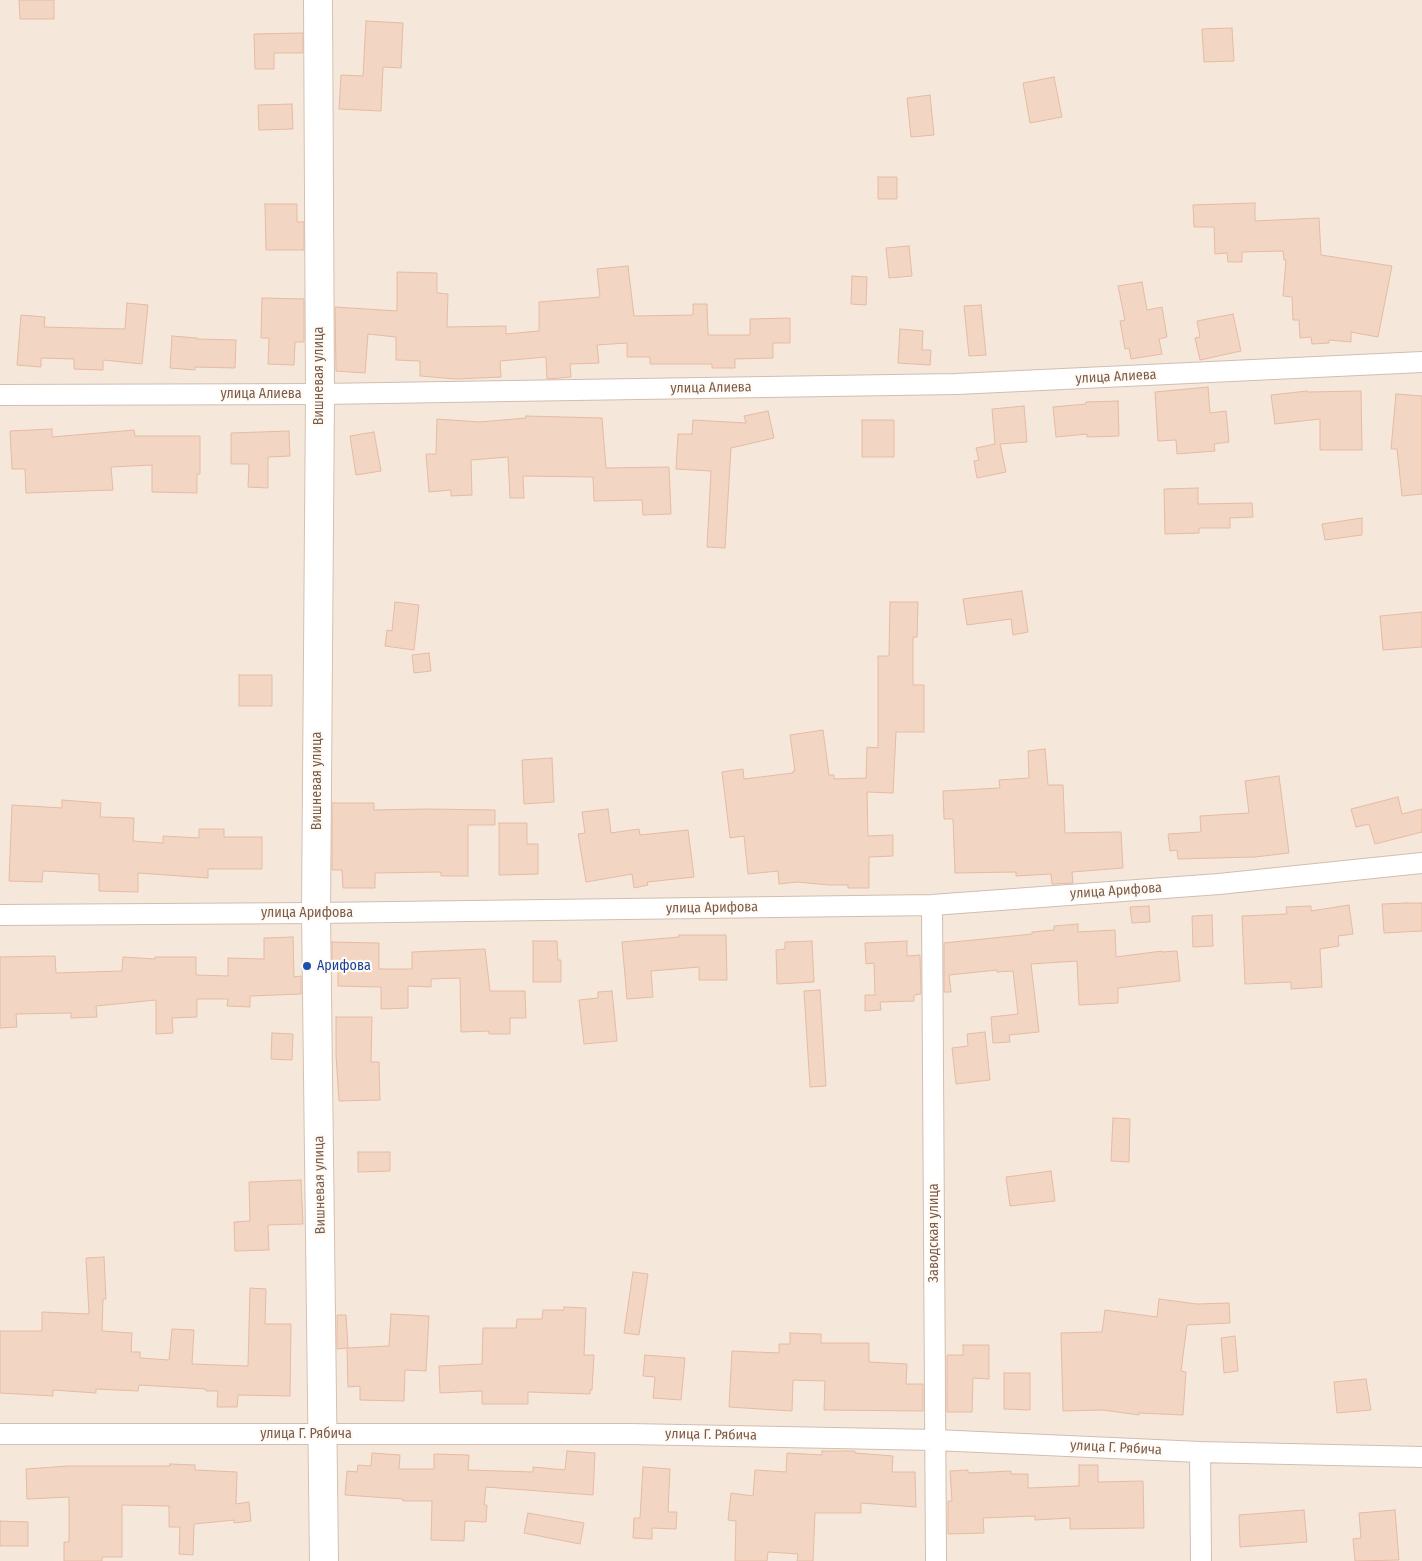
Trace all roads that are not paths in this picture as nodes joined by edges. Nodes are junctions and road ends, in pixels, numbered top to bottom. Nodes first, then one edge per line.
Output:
1 (318, 0) edge
2 (1422, 362) edge
3 (320, 394) junction
4 (0, 395) edge
5 (1422, 863) edge
6 (932, 905) junction
7 (316, 913) junction
8 (0, 915) edge
9 (0, 1434) edge
10 (322, 1434) junction
11 (935, 1440) junction
12 (1200, 1452) junction
13 (1422, 1457) edge
14 (324, 1561) edge
15 (936, 1561) edge
16 (1201, 1561) edge

1 - 3 street, Вишневая улица
2 - 3 street, улица Алиева
3 - 4 street, улица Алиева
3 - 7 street, Вишневая улица
5 - 6 street, улица Арифова
6 - 7 street, улица Арифова
6 - 11 street, Заводская улица
7 - 8 street, улица Арифова
7 - 10 street, Вишневая улица
9 - 10 street, улица Г. Рябича
10 - 11 street, улица Г. Рябича
10 - 14 street, Вишневая улица
11 - 12 street, улица Г. Рябича
11 - 15 street, Заводская улица
12 - 13 street, улица Г. Рябича
12 - 16 street

